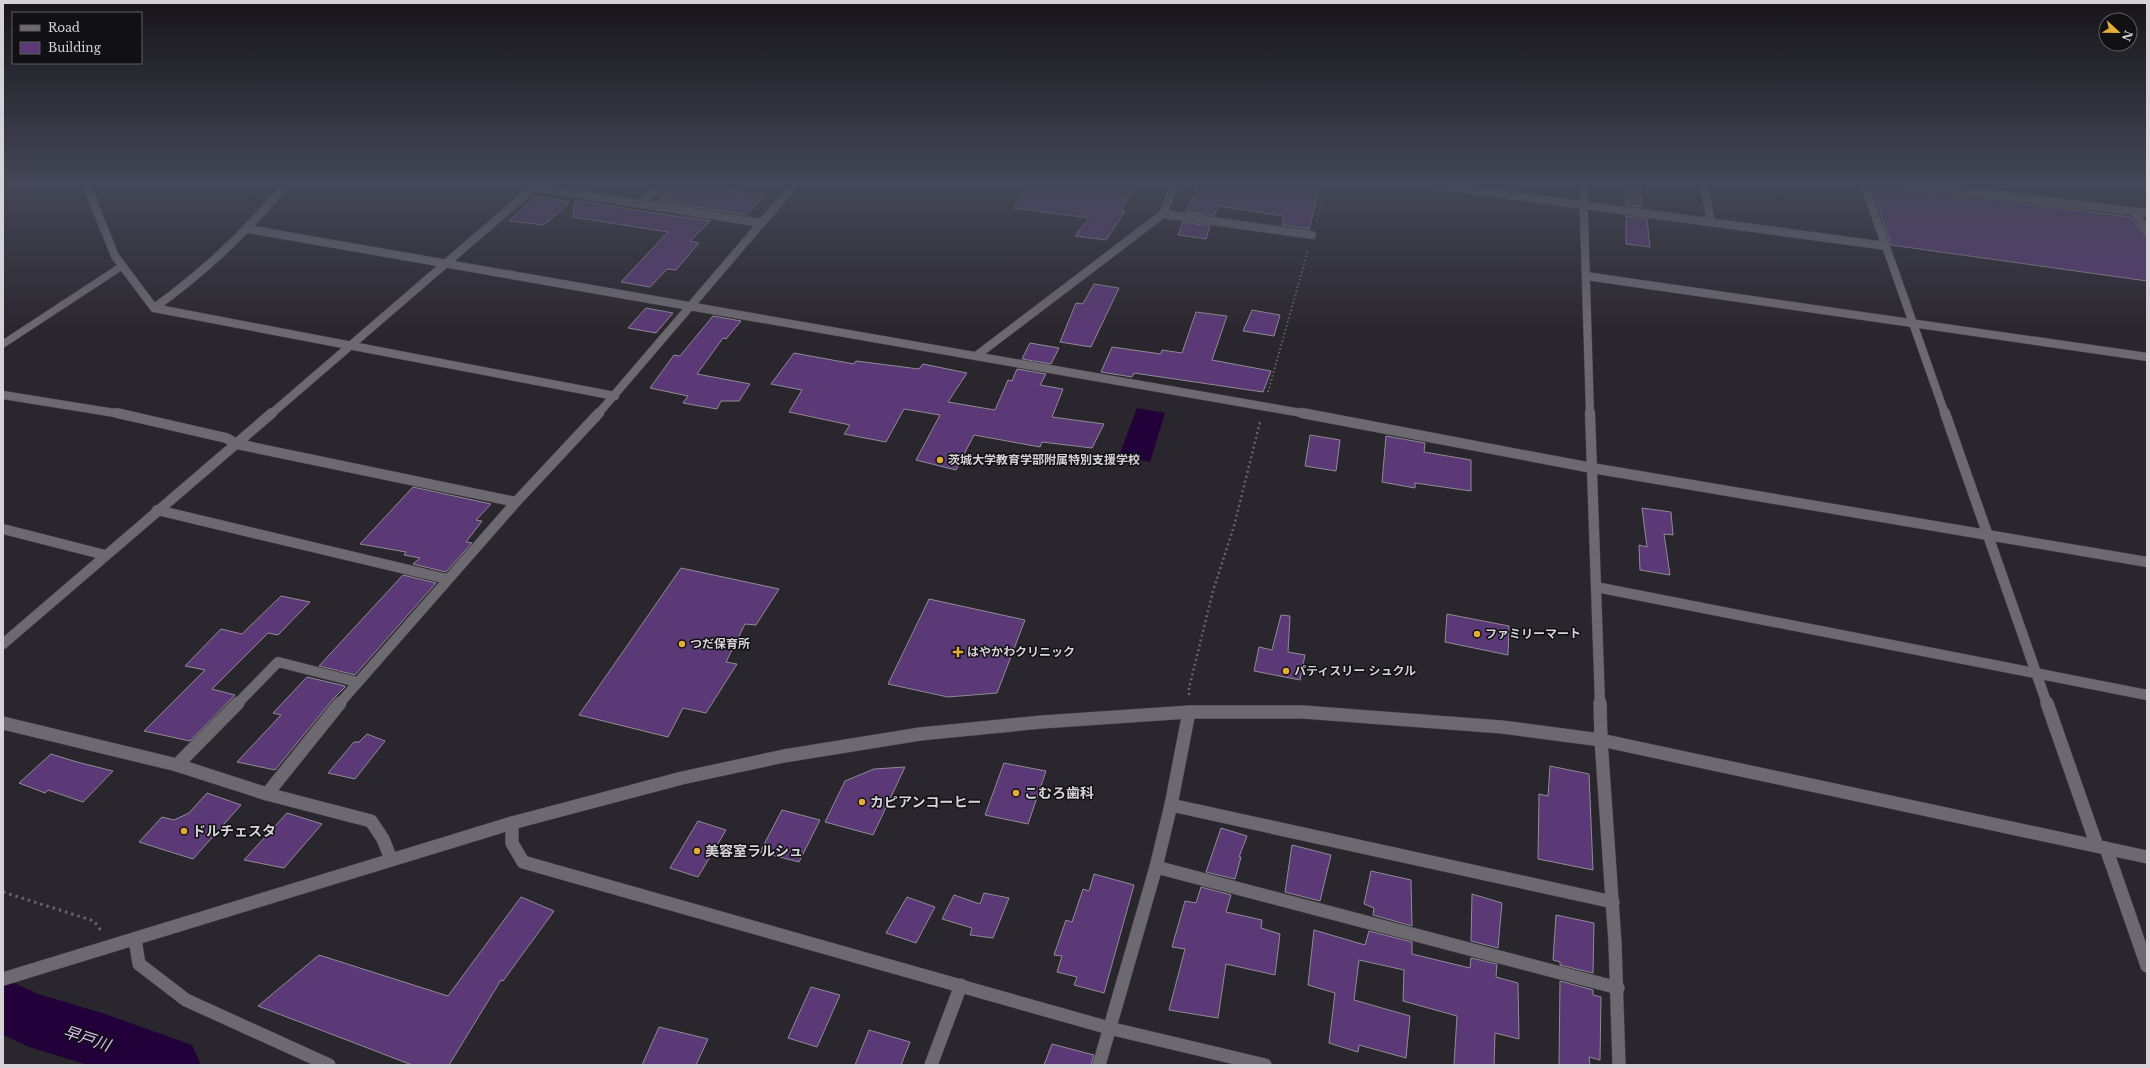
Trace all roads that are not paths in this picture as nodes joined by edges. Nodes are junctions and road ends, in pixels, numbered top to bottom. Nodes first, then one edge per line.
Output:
1 (106, 234) edge
2 (243, 234) edge
3 (275, 234) edge
4 (480, 234) edge
5 (752, 234) edge
6 (1137, 234) edge
7 (1304, 234) edge
8 (1585, 234) edge
9 (1797, 234) edge
10 (1882, 234) edge
11 (1312, 235) road end
12 (1886, 246) junction
13 (446, 264) junction
14 (122, 266) junction
15 (1586, 276) junction
16 (691, 306) junction
17 (154, 308) junction
18 (1913, 324) junction
19 (3, 344) edge
20 (353, 345) junction
21 (976, 356) junction
22 (2147, 357) edge
23 (3, 395) edge
24 (615, 396) junction
25 (237, 444) junction
26 (1592, 468) junction
27 (516, 502) junction
28 (156, 510) junction
29 (3, 529) edge
30 (1988, 534) junction
31 (105, 555) junction
32 (2147, 562) edge
33 (447, 579) junction
34 (1596, 588) junction
35 (3, 644) edge
36 (2036, 674) junction
37 (357, 682) junction
38 (2147, 696) edge
39 (1189, 712) junction
40 (3, 723) edge
41 (1601, 740) junction
42 (177, 765) junction
43 (267, 794) junction
44 (1171, 805) junction
45 (512, 823) junction
46 (2102, 847) junction
47 (2147, 857) edge
48 (391, 859) junction
49 (1156, 867) junction
50 (1613, 902) junction
51 (135, 939) junction
52 (2147, 966) edge
53 (3, 979) edge
54 (961, 985) junction
55 (1618, 988) junction
56 (1109, 1028) junction
57 (329, 1065) edge
58 (931, 1065) edge
59 (1099, 1065) edge
60 (1266, 1065) edge
61 (1619, 1065) edge

1 - 14 street
2 - 17 street
3 - 13 street
4 - 13 street
5 - 16 street
6 - 21 street
7 - 11 street
8 - 15 street
9 - 12 street
10 - 12 street
12 - 18 street
13 - 16 street
13 - 20 street
14 - 17 street
14 - 19 lane
15 - 18 street
15 - 26 street
16 - 21 street
16 - 24 street
17 - 20 street
18 - 22 street
18 - 30 street
20 - 24 street
20 - 25 street
21 - 26 street
23 - 25 street
24 - 27 street
25 - 27 street
25 - 28 street
26 - 30 street
26 - 34 street
27 - 33 street
28 - 31 street
28 - 33 street
29 - 31 street
30 - 32 street
30 - 36 street
31 - 35 street
33 - 37 street
34 - 36 street
34 - 41 street
36 - 38 street
36 - 46 street
37 - 42 street
37 - 43 street
39 - 41 street
39 - 44 street
39 - 45 street
40 - 42 street
41 - 46 street
41 - 50 street
42 - 43 street
43 - 48 street
44 - 49 street
44 - 50 street
45 - 48 street
45 - 54 street
46 - 47 street
46 - 52 street
48 - 51 street
49 - 55 street
49 - 56 street
50 - 55 street
51 - 53 street
51 - 57 street
54 - 56 street
54 - 58 street
55 - 61 street
56 - 59 street
56 - 60 street

